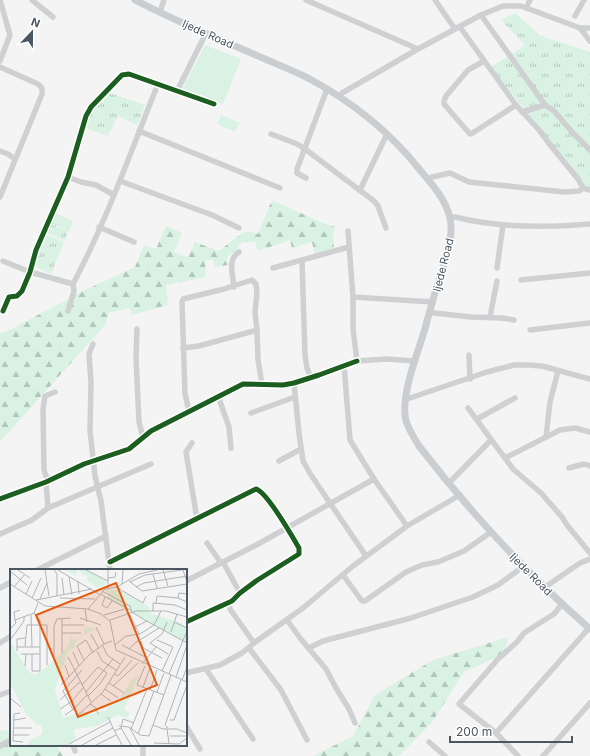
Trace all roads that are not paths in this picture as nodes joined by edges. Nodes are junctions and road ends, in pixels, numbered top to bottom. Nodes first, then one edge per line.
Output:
1 (0, 0) edge
2 (32, 0) edge
3 (135, 0) edge
4 (144, 0) edge
5 (164, 0) edge
6 (306, 0) edge
7 (435, 0) edge
8 (530, 0) edge
9 (584, 0) edge
10 (526, 8) junction
11 (161, 9) junction
12 (481, 15) junction
13 (575, 16) dead end
14 (53, 17) dead end
15 (186, 22) junction
16 (458, 28) junction
17 (580, 28) junction
18 (590, 28) edge
19 (206, 33) junction
20 (590, 41) edge
21 (418, 49) junction
22 (0, 61) edge
23 (484, 61) junction
24 (0, 68) edge
25 (158, 84) junction
26 (327, 89) junction
27 (177, 91) junction
28 (342, 93) junction
29 (214, 104) dead end
30 (516, 105) junction
31 (545, 105) junction
32 (522, 112) junction
33 (139, 132) junction
34 (271, 134) dead end
35 (387, 134) junction
36 (305, 149) junction
37 (590, 150) edge
38 (0, 151) edge
39 (15, 159) junction
40 (68, 176) junction
41 (432, 176) junction
42 (306, 178) dead end
43 (120, 181) junction
44 (280, 188) dead end
45 (583, 188) junction
46 (360, 190) junction
47 (590, 190) edge
48 (114, 195) junction
49 (0, 197) edge
50 (455, 217) junction
51 (590, 224) edge
52 (503, 226) junction
53 (99, 227) junction
54 (239, 228) dead end
55 (386, 228) dead end
56 (348, 231) dead end
57 (134, 242) dead end
58 (349, 247) junction
59 (239, 252) dead end
60 (3, 261) dead end
61 (302, 261) junction
62 (274, 268) dead end
63 (497, 268) dead end
64 (30, 272) junction
65 (590, 273) edge
66 (521, 280) dead end
67 (497, 281) dead end
68 (72, 284) junction
69 (234, 287) junction
70 (353, 297) junction
71 (433, 302) junction
72 (3, 310) dead end
73 (68, 311) dead end
74 (434, 313) junction
75 (490, 317) junction
76 (514, 320) dead end
77 (590, 324) edge
78 (138, 329) dead end
79 (257, 330) junction
80 (530, 330) dead end
81 (93, 344) dead end
82 (183, 348) junction
83 (469, 355) dead end
84 (357, 361) junction
85 (415, 361) junction
86 (344, 366) junction
87 (558, 371) junction
88 (311, 378) junction
89 (470, 379) junction
90 (590, 379) edge
91 (294, 383) junction
92 (262, 384) junction
93 (55, 392) dead end
94 (218, 396) junction
95 (295, 397) junction
96 (410, 398) junction
97 (515, 398) dead end
98 (468, 408) dead end
99 (188, 411) junction
100 (251, 413) dead end
101 (477, 419) junction
102 (590, 432) edge
103 (546, 437) junction
104 (143, 438) junction
105 (491, 440) junction
106 (192, 443) dead end
107 (231, 448) dead end
108 (301, 449) junction
109 (505, 458) junction
110 (279, 460) dead end
111 (93, 461) junction
112 (151, 464) dead end
113 (590, 466) edge
114 (569, 468) dead end
115 (374, 479) junction
116 (452, 480) junction
117 (48, 481) junction
118 (99, 487) junction
119 (460, 495) junction
120 (0, 499) edge
121 (330, 503) junction
122 (48, 508) junction
123 (197, 519) junction
124 (407, 526) junction
125 (287, 527) junction
126 (491, 532) junction
127 (0, 534) edge
128 (106, 536) junction
129 (207, 543) dead end
130 (590, 553) edge
131 (366, 556) junction
132 (590, 559) edge
133 (110, 562) junction
134 (222, 563) junction
135 (524, 566) junction
136 (39, 569) edge
137 (110, 569) edge
138 (343, 575) junction
139 (187, 580) edge
140 (10, 583) edge
141 (548, 585) junction
142 (0, 588) edge
143 (240, 593) junction
144 (229, 603) junction
145 (562, 604) junction
146 (287, 620) junction
147 (187, 622) edge
148 (590, 627) edge
149 (10, 637) edge
150 (0, 643) edge
151 (254, 643) junction
152 (249, 648) junction
153 (309, 648) junction
154 (206, 669) junction
155 (187, 673) edge
156 (10, 692) edge
157 (0, 695) edge
158 (590, 703) edge
159 (355, 723) dead end
160 (187, 728) edge
161 (496, 733) junction
162 (253, 739) dead end
163 (307, 740) dead end
164 (10, 741) edge
165 (429, 742) dead end
166 (0, 746) edge
167 (73, 746) edge
168 (142, 746) edge
169 (200, 749) dead end
170 (75, 752) dead end
171 (515, 755) edge
172 (143, 756) edge
173 (445, 756) edge
174 (544, 756) edge

1 - 22 street
2 - 14 street
3 - 15 main road, Ijede Road
4 - 11 main road, Ijede Road
5 - 11 street
6 - 21 street
7 - 16 street
8 - 10 street
9 - 13 street
10 - 12 street
10 - 17 street
11 - 15 main road, Ijede Road
12 - 16 street
12 - 31 street
15 - 19 main road, Ijede Road
15 - 28 main road, Ijede Road
16 - 21 street
16 - 23 street
17 - 18 street
17 - 20 street
19 - 26 main road, Ijede Road
19 - 27 street
21 - 28 street
23 - 30 street
23 - 30 street
24 - 39 street
25 - 27 street
25 - 33 street
25 - 40 street
26 - 35 main road, Ijede Road
26 - 36 street
27 - 29 street
28 - 41 main road, Ijede Road
30 - 32 street
31 - 32 street
31 - 37 street
32 - 45 street
33 - 43 street
33 - 44 street
34 - 36 street
35 - 46 street
35 - 71 main road, Ijede Road
36 - 42 street
36 - 46 street
38 - 39 street
39 - 49 street
40 - 48 street
40 - 64 street
41 - 45 street
41 - 50 main road, Ijede Road
43 - 48 street
43 - 54 street
45 - 47 street
46 - 55 street
48 - 53 street
50 - 52 street
50 - 74 main road, Ijede Road
51 - 52 street
52 - 63 street
53 - 57 street
53 - 68 street
56 - 58 street
58 - 61 street
58 - 70 street
59 - 69 street
60 - 64 street
61 - 62 street
61 - 88 street
64 - 68 street
64 - 72 street
65 - 66 street
67 - 75 street
68 - 73 street
69 - 79 street
69 - 82 street
70 - 71 street
70 - 84 street
71 - 85 main road, Ijede Road
74 - 75 street
74 - 96 main road, Ijede Road
75 - 76 street
77 - 80 street
78 - 104 street
79 - 82 street
79 - 92 street
81 - 111 street
82 - 99 street
83 - 89 street
84 - 85 street
84 - 86 street
85 - 119 main road, Ijede Road
86 - 88 street
86 - 115 street
87 - 89 street
87 - 90 street
87 - 103 street
88 - 91 street
89 - 96 street
91 - 92 street
91 - 95 street
92 - 94 street
93 - 117 street
94 - 99 street
94 - 107 street
95 - 100 street
95 - 108 street
96 - 116 main road, Ijede Road
97 - 101 street
98 - 101 street
99 - 104 street
101 - 105 street
102 - 103 street
103 - 109 street
104 - 111 street
105 - 109 street
105 - 116 street
106 - 123 street
108 - 110 street
108 - 121 street
109 - 130 street
111 - 117 street
111 - 118 street
112 - 118 street
113 - 114 street
115 - 121 street
115 - 124 street
116 - 141 main road, Ijede Road
117 - 120 street
117 - 122 street
118 - 122 street
118 - 128 street
119 - 124 street
119 - 126 main road, Ijede Road
121 - 125 street
121 - 131 street
122 - 127 street
123 - 125 street
123 - 133 street
124 - 131 street
125 - 134 street
125 - 143 street
126 - 135 main road, Ijede Road
126 - 138 street
128 - 133 street
128 - 136 street
129 - 134 street
131 - 138 street
132 - 141 street
133 - 137 street
134 - 139 street
134 - 143 street
135 - 145 main road, Ijede Road
135 - 153 street
138 - 146 street
140 - 142 street
141 - 148 main road, Ijede Road
143 - 144 street
144 - 147 street
144 - 151 street
145 - 148 main road, Ijede Road
145 - 161 street
146 - 151 street
146 - 153 street
148 - 161 street
149 - 150 street
151 - 152 street
152 - 154 street
152 - 163 street
153 - 159 street
154 - 155 street
154 - 162 street
156 - 157 street
158 - 174 street
160 - 169 street
161 - 171 street
164 - 166 street
165 - 173 street
167 - 170 street
168 - 172 street

